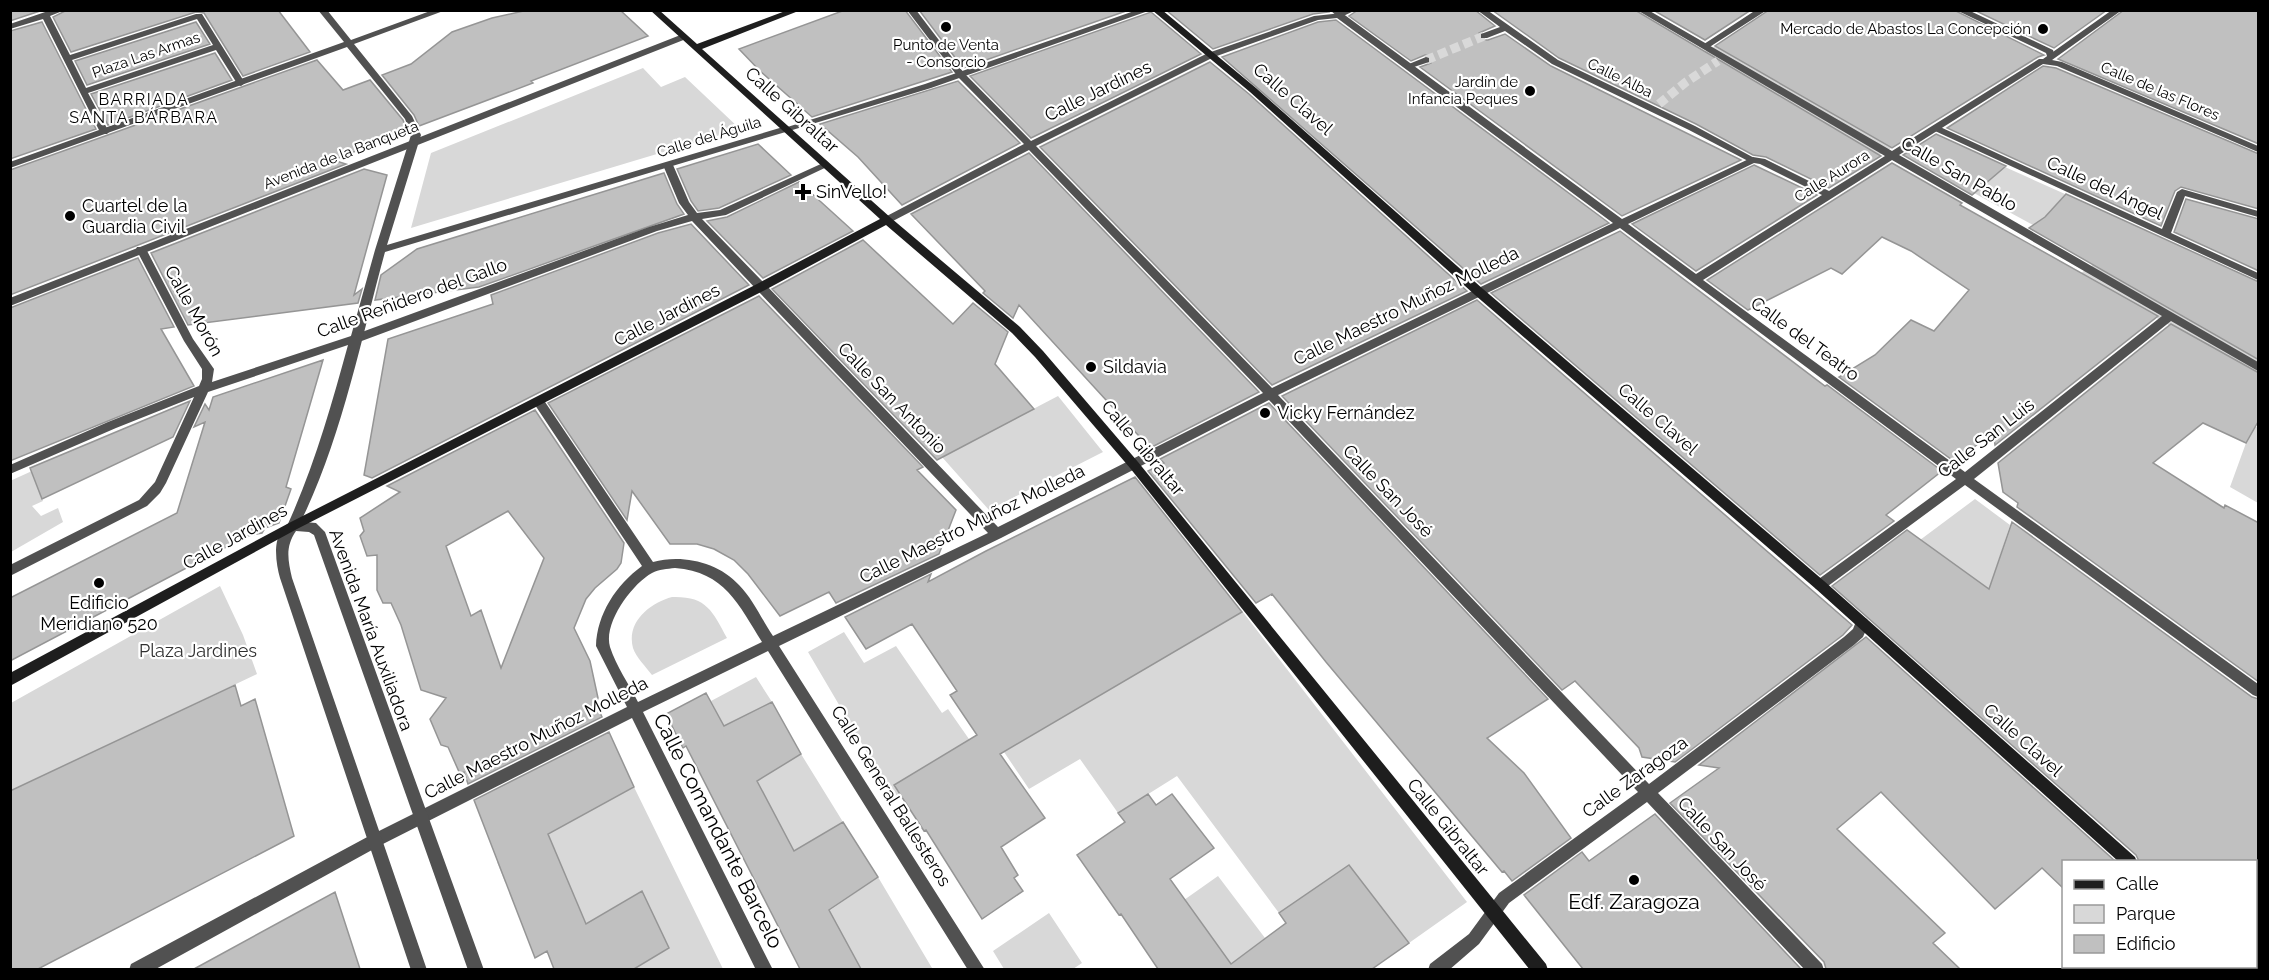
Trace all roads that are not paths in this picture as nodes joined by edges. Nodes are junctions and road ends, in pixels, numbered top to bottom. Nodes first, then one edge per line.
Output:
1 (62, 10) edge
2 (322, 10) edge
3 (442, 10) edge
4 (654, 10) edge
5 (797, 10) edge
6 (911, 10) edge
7 (1147, 10) edge
8 (1156, 10) edge
9 (1352, 10) edge
10 (1481, 10) edge
11 (1641, 10) edge
12 (1763, 10) edge
13 (1960, 10) edge
14 (2118, 10) edge
15 (197, 13) edge
16 (1336, 13) edge
17 (46, 16) junction
18 (10, 27) edge
19 (1505, 28) junction
20 (1484, 36) tunnel mouth
21 (683, 37) junction
22 (348, 45) junction
23 (218, 46) junction
24 (1705, 46) junction
25 (696, 48) junction
26 (1211, 55) junction
27 (67, 59) junction
28 (1426, 60) tunnel mouth
29 (2048, 60) junction
30 (1408, 66) junction
31 (961, 75) junction
32 (241, 83) junction
33 (83, 92) junction
34 (786, 129) junction
35 (1938, 129) junction
36 (105, 132) junction
37 (416, 142) junction
38 (1028, 146) junction
39 (2259, 149) edge
40 (1894, 155) junction
41 (1753, 160) junction
42 (10, 165) edge
43 (668, 165) junction
44 (826, 165) junction
45 (1829, 195) junction
46 (2259, 214) edge
47 (694, 217) junction
48 (887, 220) junction
49 (1620, 225) junction
50 (2165, 234) junction
51 (141, 249) junction
52 (380, 250) junction
53 (2259, 277) edge
54 (1695, 280) junction
55 (761, 287) junction
56 (1479, 292) junction
57 (10, 302) edge
58 (2170, 316) junction
59 (355, 339) junction
60 (2259, 367) edge
61 (203, 389) junction
62 (1270, 394) junction
63 (539, 402) junction
64 (1134, 465) junction
65 (10, 470) edge
66 (1965, 479) junction
67 (293, 526) junction
68 (997, 534) junction
69 (650, 568) junction
70 (10, 571) edge
71 (1821, 585) junction
72 (1862, 623) junction
73 (772, 644) junction
74 (10, 680) edge
75 (2259, 691) edge
76 (634, 711) junction
77 (1649, 792) junction
78 (420, 818) junction
79 (376, 840) junction
80 (2129, 860) edge
81 (1492, 911) junction
82 (471, 968) edge
83 (137, 969) edge
84 (419, 969) edge
85 (765, 969) edge
86 (977, 969) edge
87 (1436, 969) edge
88 (1540, 969) edge
89 (1816, 969) edge

1 - 17 street
2 - 22 street
3 - 22 street
4 - 21 main road, Calle Gibraltar
5 - 25 main road
6 - 31 street, Calle San José
7 - 31 street, Calle del Águila
8 - 26 main road, Calle Clavel
9 - 16 street, Calle Jardines
10 - 19 street, Calle Alba
11 - 24 street, Calle San Pablo
12 - 24 street
13 - 29 street, Calle de las Flores
14 - 29 street, Calle Aurora
15 - 23 street, Plaza Las Armas
15 - 27 street, Plaza Las Armas
16 - 26 street, Calle Jardines
16 - 30 street, Calle del Teatro
17 - 18 street
17 - 27 street
19 - 20 street
19 - 41 street, Calle Alba
21 - 25 main road, Calle Gibraltar
21 - 37 street, Avenida de la Banqueta
22 - 32 street
22 - 37 street
23 - 32 street, Plaza Las Armas
23 - 33 street, Plaza Las Armas
24 - 40 street, Calle San Pablo
25 - 34 main road, Calle Gibraltar
26 - 38 street, Calle Jardines
26 - 56 main road, Calle Clavel
27 - 33 street, Plaza Las Armas
28 - 30 street
29 - 35 street, Calle Aurora
29 - 39 street, Calle de las Flores
30 - 49 street, Calle del Teatro
31 - 34 street, Calle del Águila
31 - 38 street, Calle San José
32 - 36 street
33 - 36 street, Plaza Las Armas
34 - 43 street, Calle del Águila
34 - 44 main road, Calle Gibraltar
35 - 40 street, Calle Aurora
35 - 50 street, Calle del Ángel
36 - 42 street
37 - 51 street, Avenida de la Banqueta
37 - 52 street
38 - 48 street, Calle Jardines
38 - 62 street, Calle San José
40 - 45 street, Calle Aurora
40 - 58 street, Calle San Pablo
41 - 45 street
41 - 49 street, Calle Maestro Muñoz Molleda
43 - 47 street, Calle San Antonio
43 - 52 street, Calle del Águila
44 - 47 street, Calle Reñidero del Gallo
44 - 48 main road, Calle Gibraltar
45 - 54 street, Calle Aurora
46 - 50 street
47 - 55 street, Calle San Antonio
47 - 59 street, Calle Reñidero del Gallo
48 - 55 main road, Calle Jardines
48 - 64 main road, Calle Gibraltar
49 - 54 street, Calle del Teatro
49 - 56 street, Calle Maestro Muñoz Molleda
50 - 53 street, Calle del Ángel
51 - 57 street, Avenida de la Banqueta
51 - 61 street, Calle Morón
52 - 59 street
54 - 66 street, Calle del Teatro
55 - 63 main road, Calle Jardines
55 - 68 street, Calle San Antonio
56 - 62 street, Calle Maestro Muñoz Molleda
56 - 71 main road, Calle Clavel
58 - 60 street, Calle San Pablo
58 - 66 street, Calle San Luis
59 - 61 street, Calle Reñidero del Gallo
59 - 67 street
61 - 65 street, Calle Reñidero del Gallo
61 - 70 street
62 - 64 street, Calle Maestro Muñoz Molleda
62 - 77 street, Calle San José
63 - 67 main road, Calle Jardines
63 - 69 street
64 - 68 street, Calle Maestro Muñoz Molleda
64 - 81 main road, Calle Gibraltar
66 - 71 street, Calle San Luis
66 - 75 street, Calle del Teatro
67 - 74 main road, Calle Jardines
67 - 78 street, Avenida María Auxiliadora
67 - 79 street
68 - 73 street, Calle Maestro Muñoz Molleda
69 - 73 street, Calle General Ballesteros
69 - 76 street, Calle Comandante Barcelo
71 - 72 main road, Calle Clavel
72 - 77 street, Calle Zaragoza
72 - 80 main road, Calle Clavel
73 - 76 street, Calle Maestro Muñoz Molleda
73 - 86 street, Calle General Ballesteros
76 - 78 street, Calle Maestro Muñoz Molleda
76 - 85 street, Calle Comandante Barcelo
77 - 81 street, Calle Zaragoza
77 - 89 street, Calle San José
78 - 79 street, Calle Maestro Muñoz Molleda
78 - 82 street, Avenida María Auxiliadora
79 - 83 street, Calle Maestro Muñoz Molleda
79 - 84 street
81 - 87 street, Calle Zaragoza
81 - 88 main road, Calle Gibraltar

